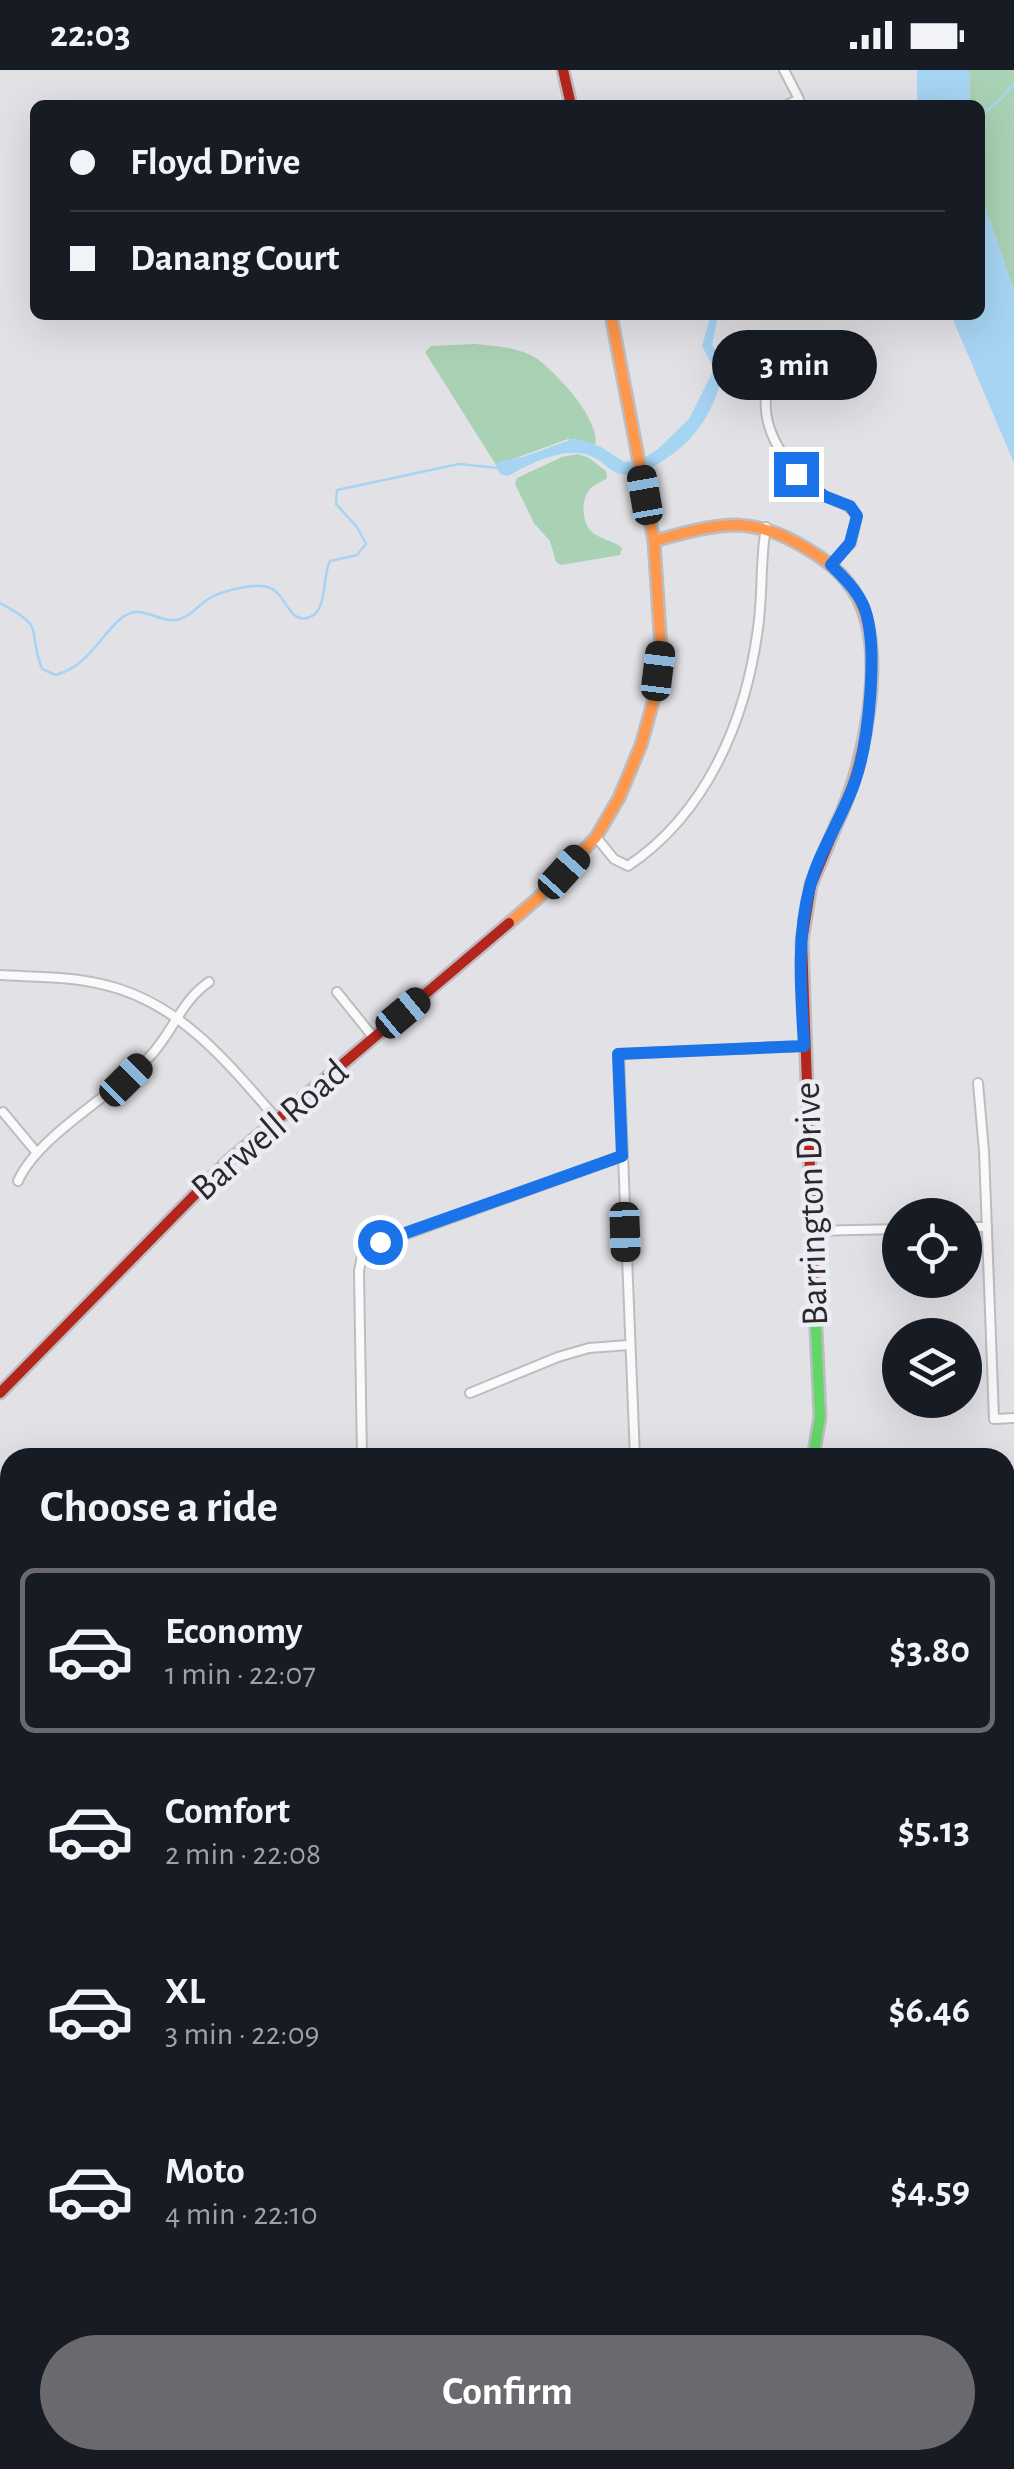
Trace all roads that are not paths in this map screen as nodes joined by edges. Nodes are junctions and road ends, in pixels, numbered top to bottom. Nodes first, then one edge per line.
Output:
1 (563, 70) edge
2 (784, 70) edge
3 (570, 100) edge
4 (797, 100) edge
5 (612, 320) edge
6 (775, 354) dead end
7 (766, 527) junction
8 (654, 542) junction
9 (831, 565) junction
10 (596, 837) junction
11 (0, 975) edge
12 (209, 982) dead end
13 (337, 992) dead end
14 (178, 1018) junction
15 (374, 1038) junction
16 (804, 1046) junction
17 (978, 1083) dead end
18 (4, 1112) dead end
19 (276, 1118) junction
20 (37, 1153) junction
21 (622, 1156) junction
22 (18, 1181) dead end
23 (982, 1227) edge
24 (987, 1227) junction
25 (882, 1229) edge
26 (812, 1231) junction
27 (629, 1346) junction
28 (0, 1393) edge
29 (470, 1393) dead end
30 (1014, 1418) edge
31 (362, 1448) edge
32 (634, 1448) edge
33 (815, 1448) edge

1 - 3 street
2 - 4 street
5 - 8 street, Barwell Road
6 - 9 street
7 - 8 street, Barrington Drive
7 - 9 street, Barrington Drive
7 - 10 street
8 - 10 street, Barwell Road
9 - 16 street, Barrington Drive
10 - 15 street, Barwell Road
11 - 14 street
12 - 14 street
13 - 15 street
14 - 19 street
14 - 20 street
15 - 19 street, Barwell Road
16 - 21 street
16 - 26 street, Barrington Drive
17 - 24 street
18 - 20 street
19 - 28 street, Barwell Road
20 - 22 street
21 - 27 street
21 - 31 street
23 - 24 street
24 - 30 street
25 - 26 street
26 - 33 street, Barrington Drive
27 - 29 street
27 - 32 street

